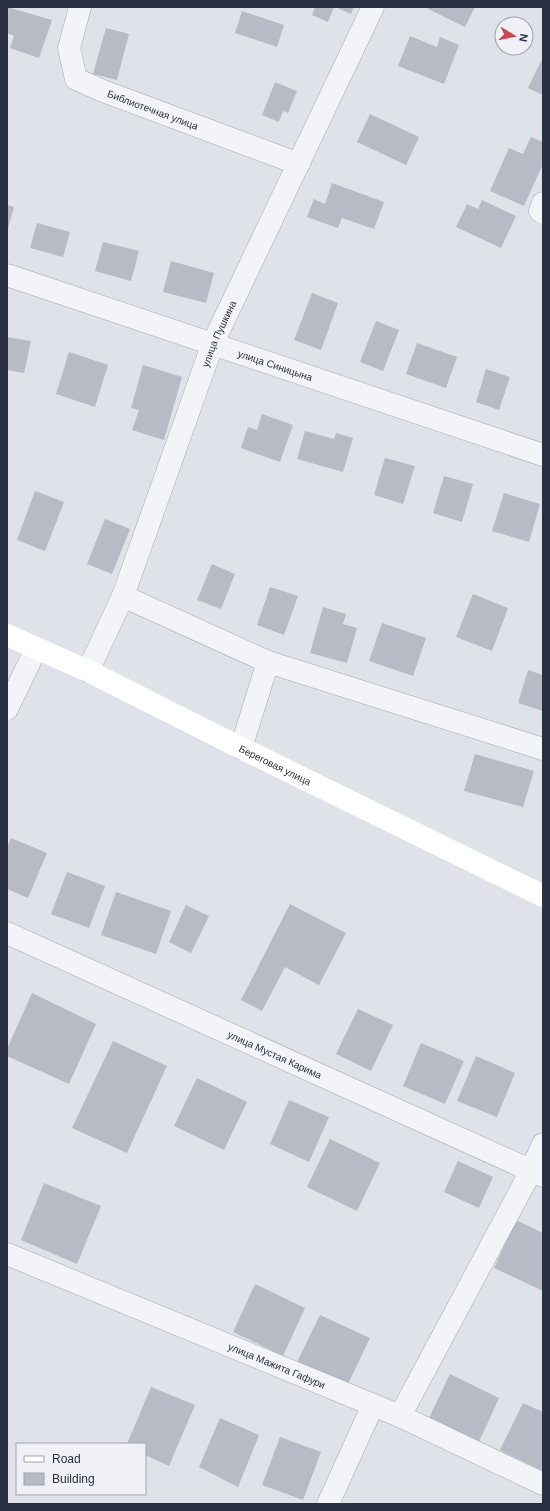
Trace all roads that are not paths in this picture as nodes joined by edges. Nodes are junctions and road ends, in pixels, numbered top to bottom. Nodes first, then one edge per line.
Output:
1 (80, 7) edge
2 (373, 7) edge
3 (299, 164) junction
4 (543, 203) edge
5 (543, 213) edge
6 (7, 275) edge
7 (213, 343) junction
8 (543, 455) edge
9 (123, 596) junction
10 (7, 636) edge
11 (36, 649) junction
12 (268, 662) junction
13 (88, 671) junction
14 (7, 709) edge
15 (241, 748) junction
16 (543, 749) edge
17 (543, 896) edge
18 (7, 933) edge
19 (543, 1144) edge
20 (537, 1174) edge
21 (7, 1254) edge
22 (373, 1405) junction
23 (400, 1416) junction
24 (543, 1484) edge
25 (328, 1504) edge

1 - 3 street, Библиотечная улица
2 - 3 street, улица Пушкина
3 - 7 street, улица Пушкина
4 - 5 street
6 - 7 street, улица Синицына
7 - 8 street, улица Синицына
7 - 9 street, улица Пушкина
9 - 12 street
9 - 13 street, улица Пушкина
10 - 11 main road, Береговая улица
11 - 13 main road, Береговая улица
11 - 14 street
12 - 15 street
12 - 16 street
13 - 15 main road, Береговая улица
15 - 17 main road, Береговая улица
18 - 20 street, улица Мустая Карима
19 - 20 street
20 - 23 street
21 - 22 street, улица Мажита Гафури
22 - 23 street, улица Мажита Гафури
22 - 25 street
23 - 24 street, улица Мажита Гафури

